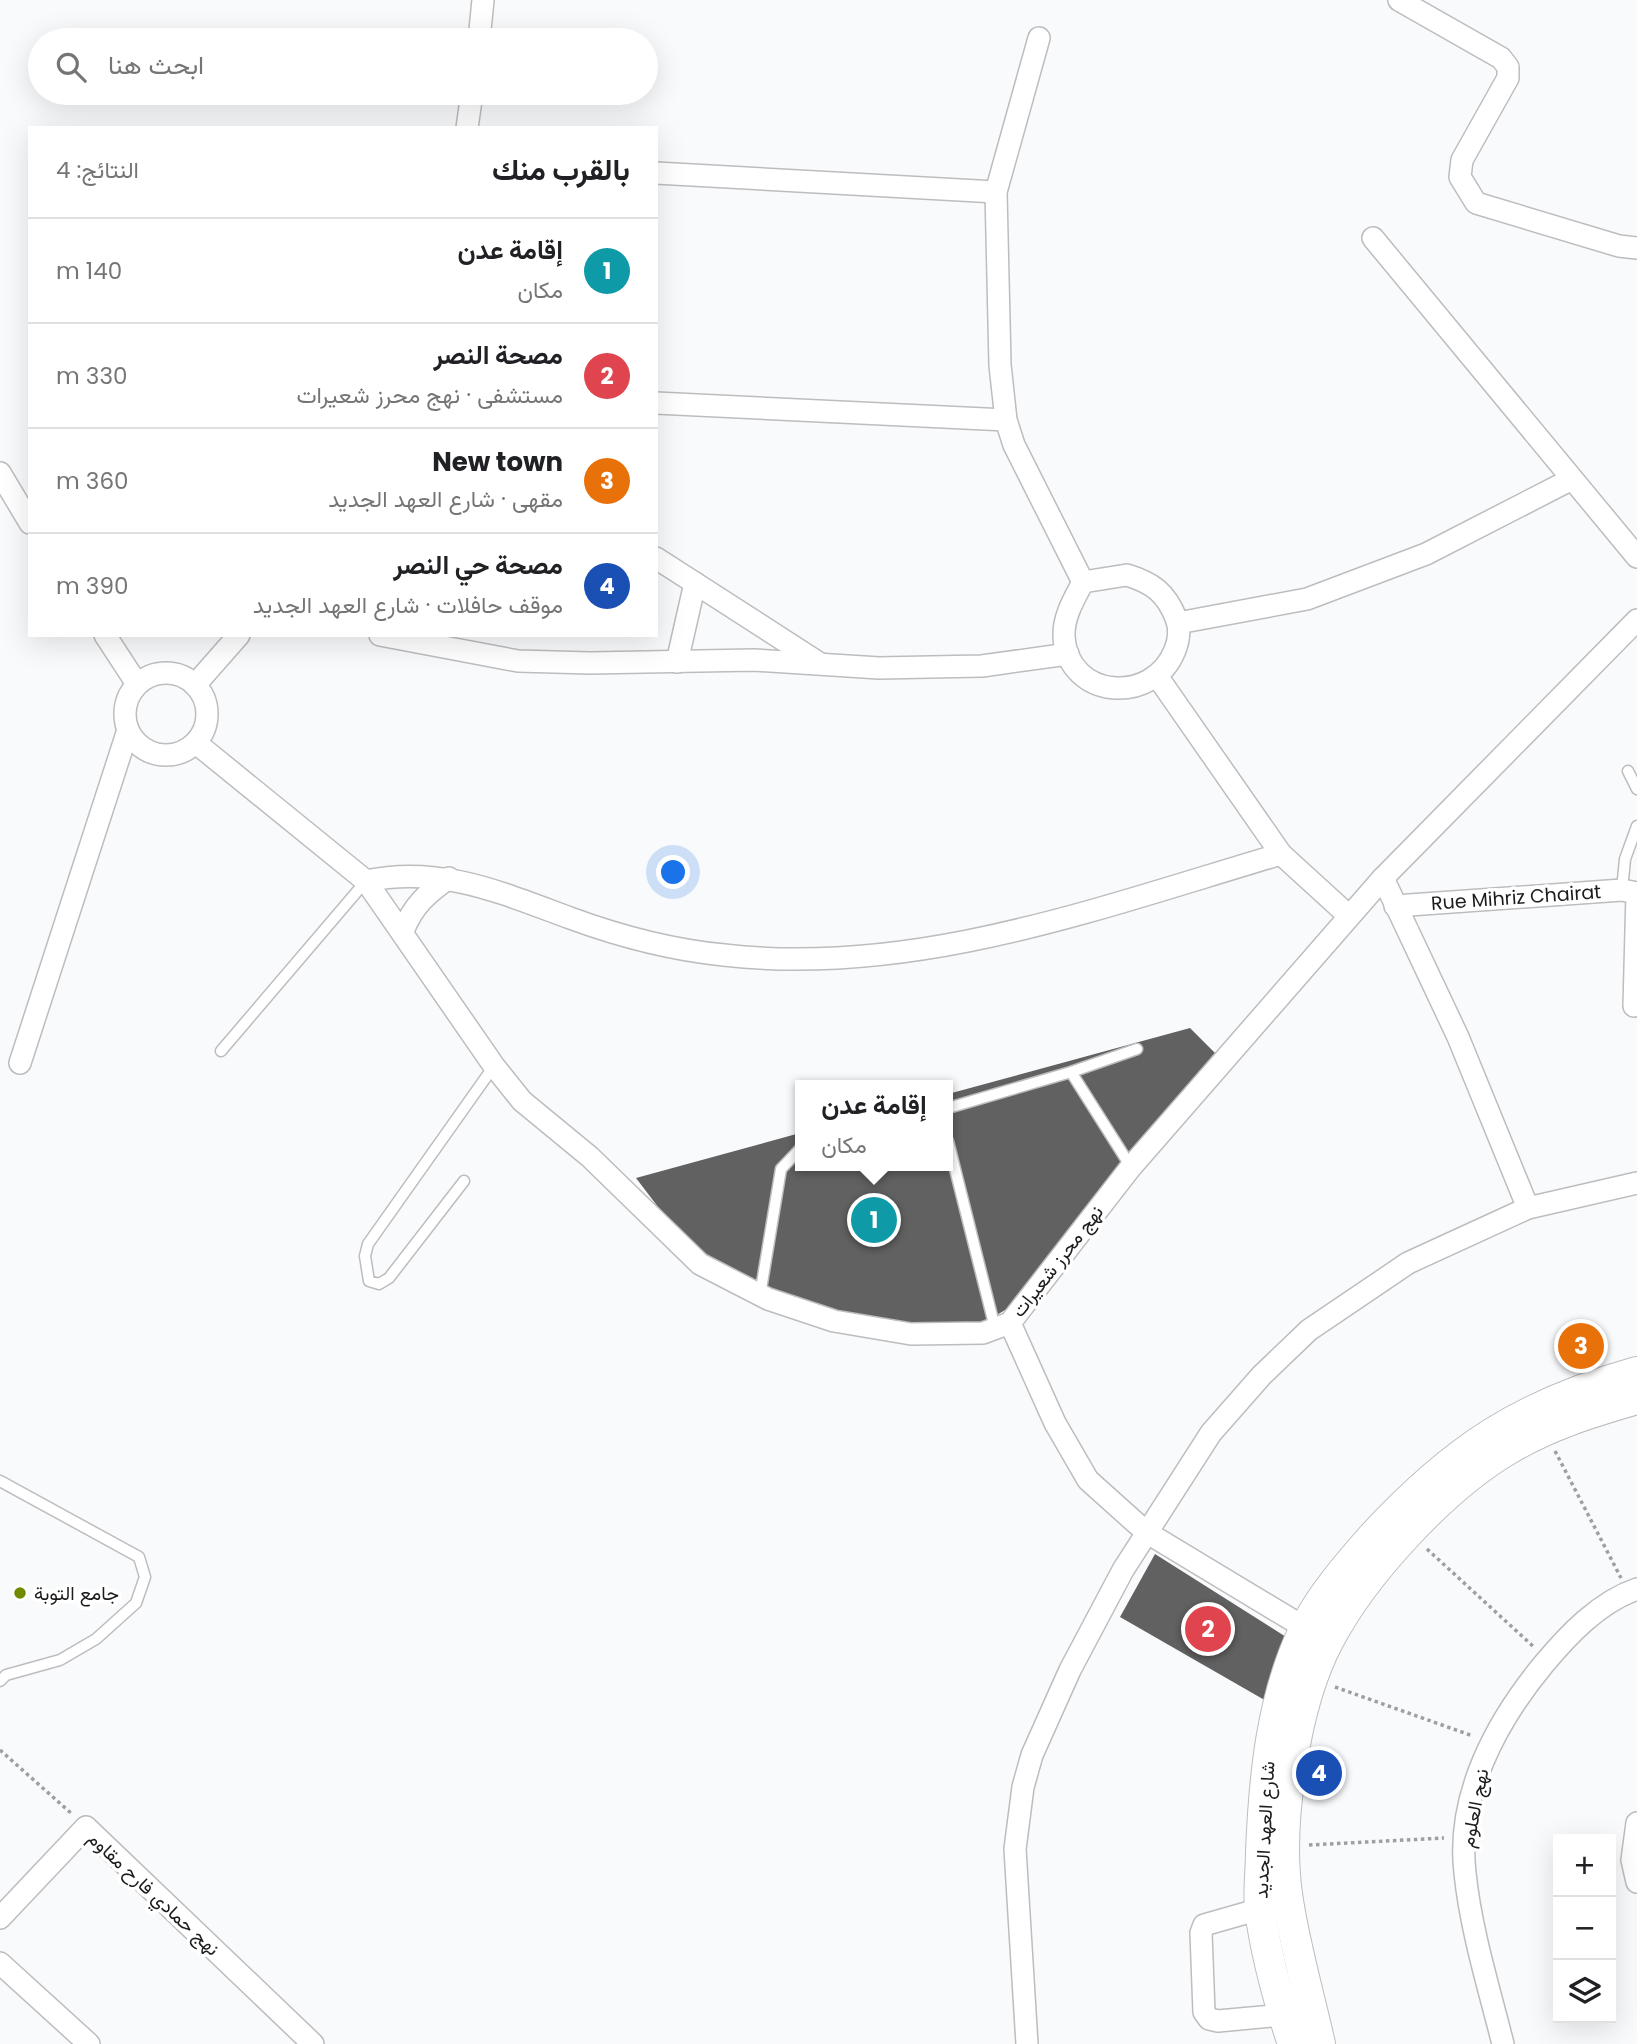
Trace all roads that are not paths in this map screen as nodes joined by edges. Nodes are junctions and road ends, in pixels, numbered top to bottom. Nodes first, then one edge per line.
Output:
1 (483, 0) edge
2 (1399, 0) edge
3 (480, 28) edge
4 (1039, 38) dead end
5 (470, 105) edge
6 (467, 126) edge
7 (658, 173) edge
8 (996, 192) junction
9 (1373, 238) dead end
10 (1637, 248) edge
11 (658, 403) edge
12 (1006, 420) junction
13 (0, 473) edge
14 (1572, 479) junction
15 (28, 520) edge
16 (1637, 557) edge
17 (658, 559) edge
18 (1083, 582) junction
19 (695, 583) junction
20 (1637, 620) edge
21 (1178, 623) junction
22 (106, 637) edge
23 (237, 637) edge
24 (391, 637) edge
25 (1068, 654) junction
26 (677, 662) junction
27 (820, 664) junction
28 (1157, 676) junction
29 (137, 684) junction
30 (195, 685) junction
31 (128, 730) junction
32 (196, 743) junction
33 (1628, 771) dead end
34 (1637, 789) edge
35 (1637, 825) edge
36 (1281, 854) junction
37 (449, 878) junction
38 (1382, 878) junction
39 (366, 881) junction
40 (1630, 891) edge
41 (1395, 905) junction
42 (1349, 916) junction
43 (403, 931) junction
44 (1636, 972) edge
45 (1634, 1006) dead end
46 (1137, 1049) dead end
47 (221, 1051) dead end
48 (20, 1063) dead end
49 (494, 1066) junction
50 (1071, 1072) junction
51 (953, 1106) edge
52 (795, 1154) edge
53 (953, 1161) edge
54 (1131, 1167) junction
55 (464, 1181) dead end
56 (1637, 1183) edge
57 (1528, 1208) junction
58 (760, 1295) junction
59 (1002, 1325) junction
60 (1637, 1372) edge
61 (1637, 1399) edge
62 (0, 1481) edge
63 (1146, 1532) junction
64 (1633, 1591) edge
65 (1316, 1635) junction
66 (2, 1675) edge
67 (1637, 1823) edge
68 (1637, 1882) edge
69 (1260, 1909) junction
70 (0, 1918) edge
71 (0, 1963) edge
72 (1283, 2015) junction
73 (89, 2044) edge
74 (313, 2044) edge
75 (1027, 2044) edge
76 (1293, 2044) edge
77 (1320, 2044) edge
78 (1503, 2044) edge

1 - 3 street
2 - 10 street
4 - 8 street
5 - 6 street
7 - 8 street
8 - 12 street
9 - 14 street
11 - 12 street
12 - 18 street
13 - 15 street
14 - 16 street
14 - 21 street
17 - 19 street
18 - 21 street
18 - 25 street
19 - 26 street
19 - 27 street
20 - 38 street, نهج محرز شعيرات
21 - 28 street
22 - 29 street
23 - 30 street
24 - 26 street
25 - 27 street
25 - 28 street
26 - 27 street
28 - 36 street
29 - 30 street
29 - 31 street
30 - 32 street
31 - 32 street
31 - 48 street
32 - 39 street
33 - 34 lane
35 - 40 lane
36 - 37 street
36 - 42 street
37 - 39 street
37 - 43 street
38 - 41 street
38 - 42 street, نهج محرز شعيرات
39 - 43 street
39 - 47 lane
40 - 41 street, Rue Mihriz Chairat
40 - 44 street
41 - 57 street
42 - 54 street, نهج محرز شعيرات
43 - 49 street
44 - 45 street
46 - 50 lane
49 - 55 lane
49 - 58 street
50 - 51 lane
50 - 54 lane
52 - 58 lane
53 - 59 lane
54 - 59 street, نهج محرز شعيرات
56 - 57 street
57 - 63 street
58 - 59 street
59 - 63 street, نهج محرز شعيرات
60 - 65 main road, شارع العهد الجديد
61 - 65 main road, شارع العهد الجديد
62 - 66 lane
63 - 65 street, نهج محرز شعيرات
63 - 75 street
64 - 78 street, نهج العلوم
65 - 69 main road, شارع العهد الجديد
65 - 77 main road, شارع العهد الجديد
67 - 68 street
69 - 72 main road, شارع العهد الجديد
69 - 72 street
70 - 74 street, نهج حمادي فارح مقاوم
71 - 73 street
72 - 76 main road, شارع العهد الجديد

